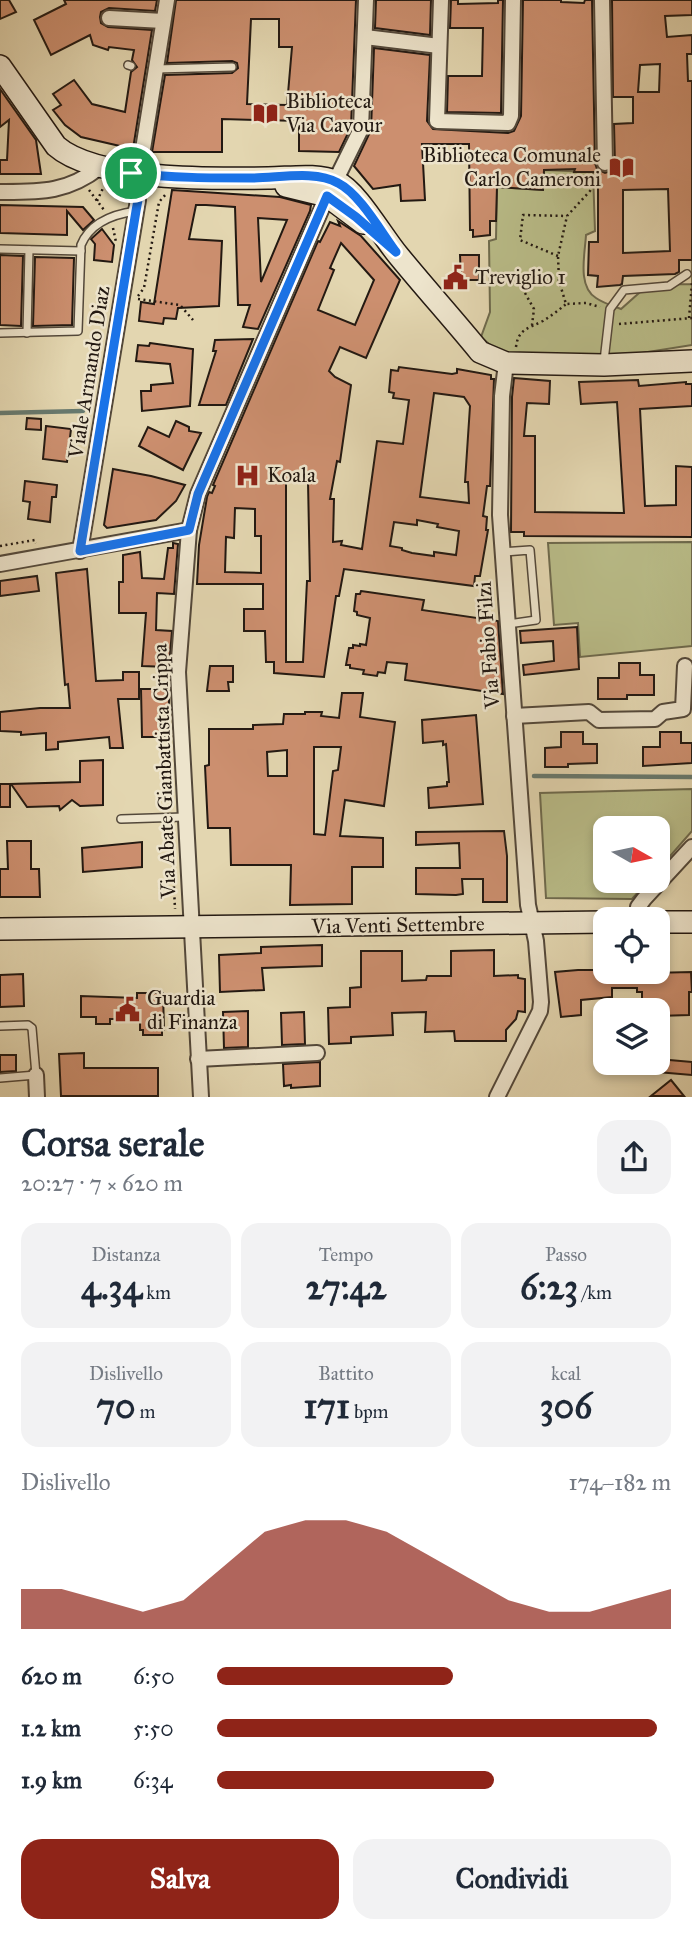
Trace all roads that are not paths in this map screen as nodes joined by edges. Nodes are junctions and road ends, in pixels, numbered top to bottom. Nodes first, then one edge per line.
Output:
1 (167, 0) edge
2 (366, 0) edge
3 (441, 0) edge
4 (513, 0) edge
5 (602, 0) edge
6 (109, 18) dead end
7 (163, 21) junction
8 (365, 37) junction
9 (439, 46) junction
10 (0, 67) edge
11 (232, 67) dead end
12 (154, 69) junction
13 (605, 163) road end
14 (105, 172) junction
15 (140, 174) junction
16 (332, 189) junction
17 (0, 192) edge
18 (137, 205) junction
19 (0, 249) edge
20 (29, 250) junction
21 (81, 251) junction
22 (690, 276) edge
23 (27, 332) junction
24 (0, 333) edge
25 (511, 357) junction
26 (692, 361) edge
27 (604, 365) junction
28 (189, 530) junction
29 (80, 551) junction
30 (503, 552) junction
31 (0, 564) edge
32 (508, 624) junction
33 (685, 666) dead end
34 (514, 716) junction
35 (177, 817) junction
36 (121, 819) dead end
37 (692, 847) edge
38 (638, 907) edge
39 (593, 922) edge
40 (670, 922) edge
41 (692, 922) edge
42 (531, 923) junction
43 (191, 928) junction
44 (0, 929) edge
45 (0, 1026) edge
46 (317, 1053) dead end
47 (198, 1059) junction
48 (36, 1074) junction
49 (0, 1078) edge
50 (37, 1097) edge
51 (201, 1097) edge
52 (497, 1097) edge

1 - 7 street
2 - 8 street, Via Abate Gianbattista Crippa
3 - 9 street
4 - 9 street
5 - 13 street
6 - 7 street
7 - 12 street
8 - 9 street
8 - 16 street, Via Abate Gianbattista Crippa
10 - 14 street
11 - 12 lane
12 - 15 street
14 - 15 street
14 - 17 street
15 - 16 street
15 - 18 street, Viale Armando Diaz
15 - 18 street, Viale Armando Diaz
16 - 25 street
16 - 28 street, Via Abate Gianbattista Crippa
18 - 21 lane
18 - 29 street, Viale Armando Diaz
19 - 20 lane
20 - 21 lane
20 - 23 lane
21 - 23 lane
22 - 27 lane
23 - 24 lane
25 - 27 street
25 - 30 street, Via Fabio Filzi
26 - 27 street
28 - 29 street
28 - 35 street, Via Abate Gianbattista Crippa
29 - 31 street
30 - 32 street, Via Fabio Filzi
30 - 32 lane
32 - 34 street, Via Fabio Filzi
33 - 34 street
34 - 42 street, Via Fabio Filzi
35 - 36 lane
35 - 43 street, Via Abate Gianbattista Crippa
37 - 38 street
39 - 42 street, Via Venti Settembre
40 - 41 street
42 - 43 street, Via Venti Settembre
42 - 52 street, Via Fabio Filzi
43 - 44 street, Via Venti Settembre
43 - 47 street, Via Abate Gianbattista Crippa
45 - 48 lane
46 - 47 street
47 - 51 street, Via Abate Gianbattista Crippa
48 - 49 lane
48 - 50 street

